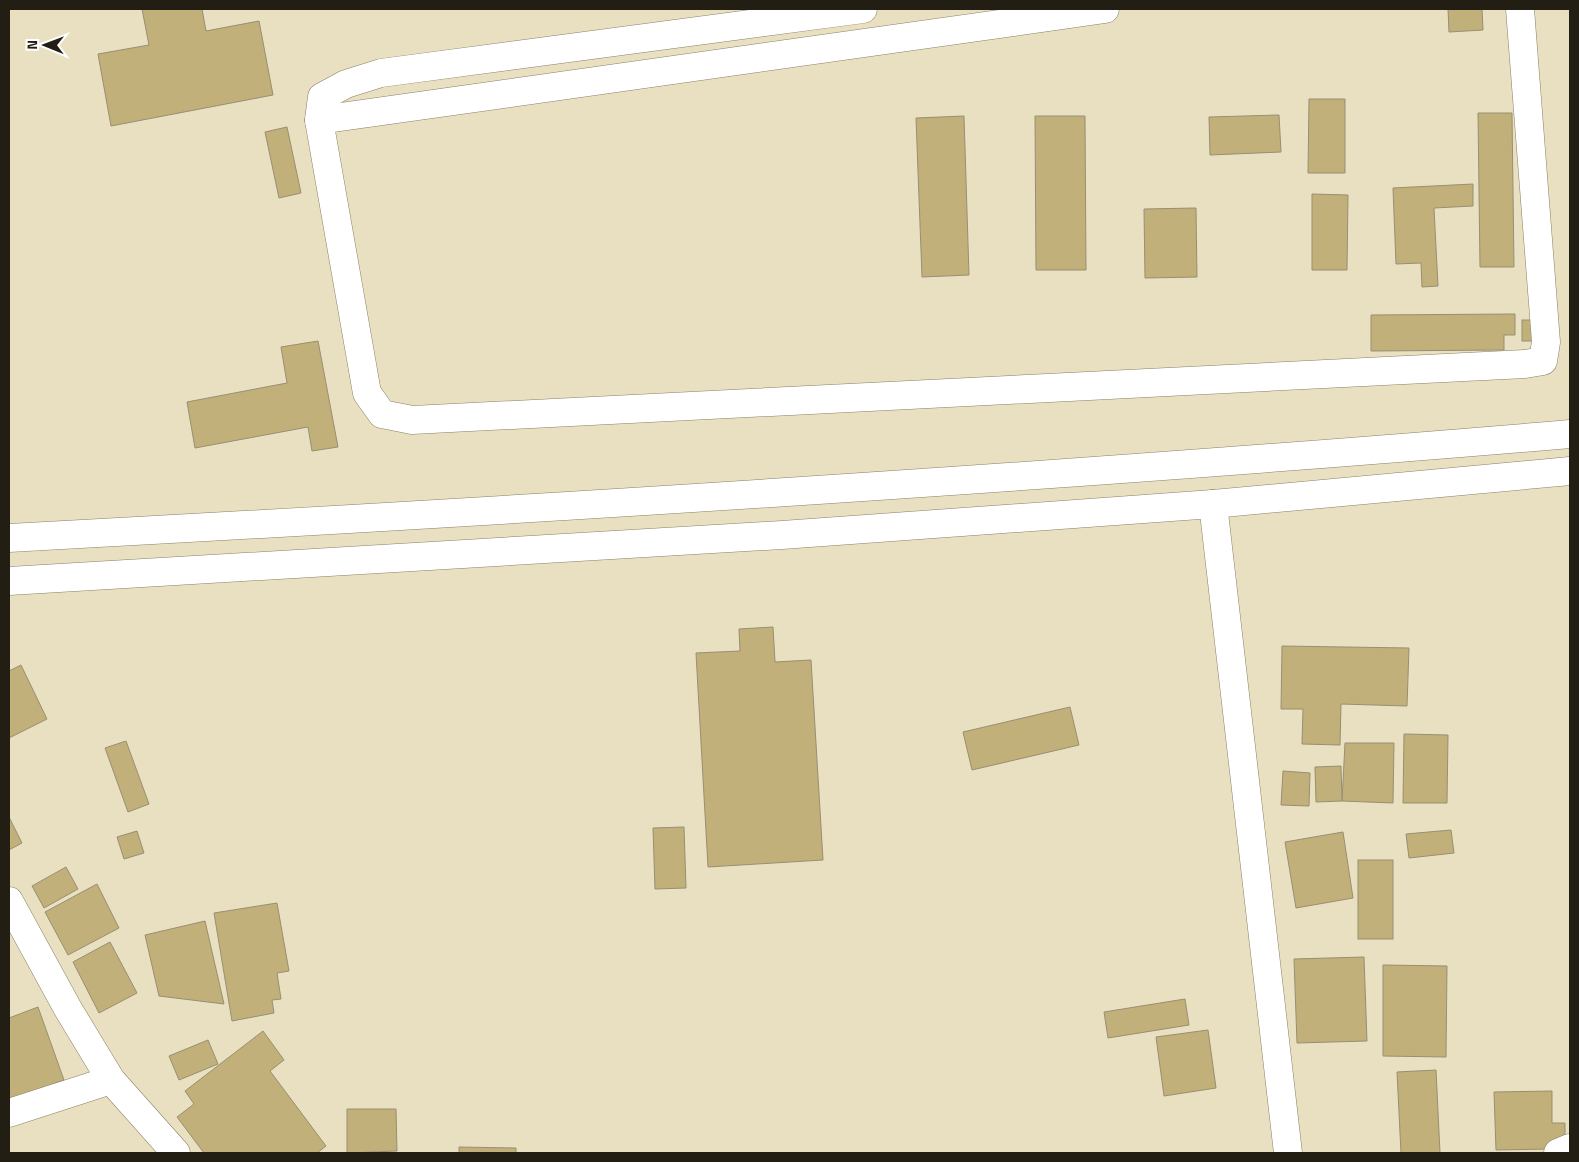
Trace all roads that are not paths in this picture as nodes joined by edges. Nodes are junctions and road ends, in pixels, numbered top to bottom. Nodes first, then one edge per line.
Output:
1 (863, 9) edge
2 (1105, 9) edge
3 (1520, 9) edge
4 (691, 31) junction
5 (695, 66) junction
6 (320, 108) junction
7 (1570, 434) edge
8 (1570, 471) edge
9 (1213, 504) junction
10 (9, 538) edge
11 (9, 582) edge
12 (9, 901) edge
13 (110, 1080) junction
14 (9, 1113) edge
15 (1570, 1148) edge
16 (176, 1153) edge
17 (1288, 1153) edge
18 (1558, 1153) edge

1 - 4 street
2 - 5 street
3 - 6 street
4 - 5 street
4 - 6 street
5 - 6 street
7 - 10 street
8 - 9 street
9 - 11 street
9 - 17 street
12 - 13 street
13 - 14 street
13 - 16 street
15 - 18 street

